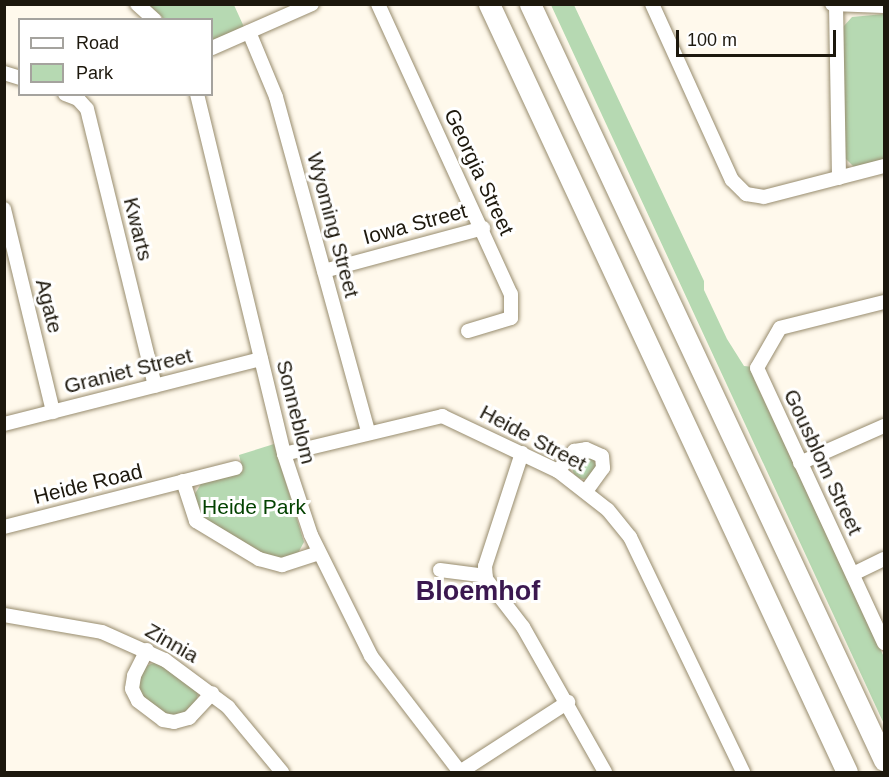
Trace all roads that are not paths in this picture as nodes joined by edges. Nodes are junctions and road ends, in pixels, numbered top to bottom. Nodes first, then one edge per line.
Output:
1 (137, 4) edge
2 (312, 4) edge
3 (378, 4) edge
4 (489, 4) edge
5 (530, 4) edge
6 (540, 4) edge
7 (652, 4) edge
8 (834, 5) edge
9 (885, 6) edge
10 (282, 10) edge
11 (153, 18) edge
12 (249, 32) junction
13 (213, 48) edge
14 (70, 96) edge
15 (197, 96) edge
16 (576, 100) junction
17 (885, 166) edge
18 (839, 178) junction
19 (4, 209) edge
20 (483, 228) junction
21 (324, 270) junction
22 (885, 302) edge
23 (468, 331) dead end
24 (261, 359) junction
25 (155, 386) junction
26 (53, 412) junction
27 (4, 424) edge
28 (885, 426) edge
29 (368, 432) junction
30 (522, 453) junction
31 (284, 454) junction
32 (800, 463) junction
33 (236, 468) dead end
34 (558, 471) junction
35 (183, 481) junction
36 (586, 491) junction
37 (4, 527) edge
38 (318, 553) junction
39 (885, 559) edge
40 (440, 570) dead end
41 (853, 574) junction
42 (486, 576) junction
43 (4, 615) edge
44 (885, 643) edge
45 (147, 650) junction
46 (212, 693) junction
47 (568, 702) junction
48 (885, 760) edge
49 (282, 772) edge
50 (460, 772) edge
51 (605, 772) edge
52 (743, 772) edge
53 (847, 772) edge

1 - 11 street
2 - 10 street
3 - 20 street, Georgia Street
4 - 53 highway
5 - 16 highway
6 - 16 highway
7 - 18 street
8 - 9 street
8 - 18 street
10 - 12 street
12 - 13 street
12 - 21 street, Wyoming Street
14 - 25 street, Kwarts
15 - 24 street, Sonneblom
16 - 48 highway
17 - 18 street
19 - 26 street, Agate
20 - 21 street, Iowa Street
20 - 23 street, Georgia Street
21 - 29 street, Wyoming Street
22 - 32 street, Gousblom Street
24 - 25 street, Graniet Street
24 - 31 street, Sonneblom
25 - 26 street, Graniet Street
26 - 27 street, Graniet Street
28 - 32 street
29 - 30 street, Heide Street
29 - 31 street, Heide Street
30 - 34 street, Heide Street
30 - 42 street
31 - 38 street, Sonneblom
32 - 41 street, Gousblom Street
33 - 35 street, Heide Road
34 - 36 street, Heide Street
34 - 36 street
35 - 37 street, Heide Road
35 - 38 street
36 - 52 street, Heide Street
38 - 50 street, Sonneblom
39 - 41 street
40 - 42 street
41 - 44 street, Gousblom Street
42 - 47 street
43 - 45 street, Zinnia
45 - 46 street, Zinnia
45 - 46 street
46 - 49 street, Zinnia
47 - 50 street
47 - 51 street

